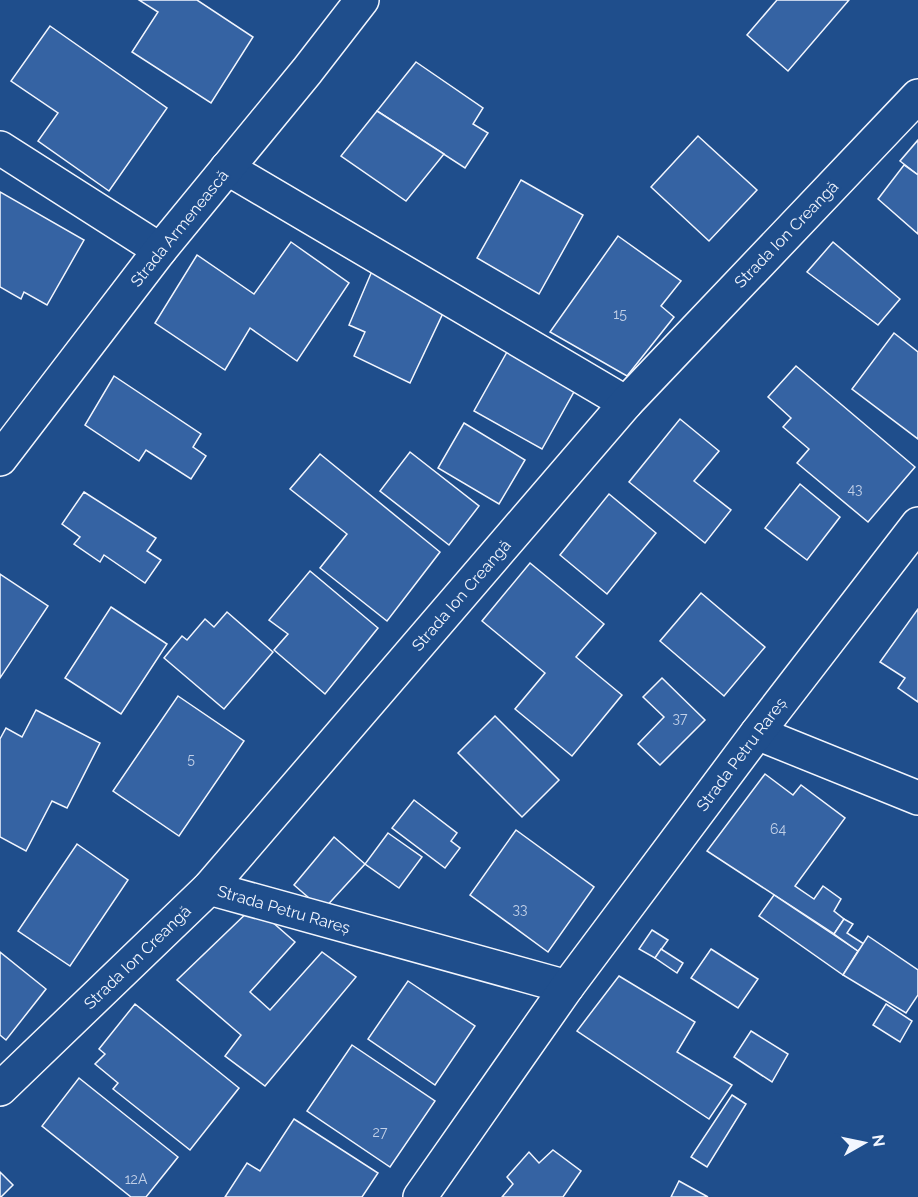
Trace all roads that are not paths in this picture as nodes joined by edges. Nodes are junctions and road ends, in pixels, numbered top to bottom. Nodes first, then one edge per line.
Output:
1 (362, 0) edge
2 (918, 96) edge
3 (0, 148) edge
4 (227, 168) junction
5 (160, 250) junction
6 (626, 402) junction
7 (0, 459) edge
8 (918, 524) edge
9 (757, 732) junction
10 (918, 798) edge
11 (209, 888) junction
12 (567, 987) junction
13 (0, 1089) edge
14 (420, 1197) edge

1 - 4 street, Strada Armenească
2 - 6 street, Strada Ion Creangă
3 - 5 street
4 - 5 street, Strada Armenească
4 - 6 street
5 - 7 street, Strada Armenească
6 - 11 street, Strada Ion Creangă
8 - 9 street, Strada Petru Rareș
9 - 10 street
9 - 12 street, Strada Petru Rareș
11 - 12 street, Strada Petru Rareș
11 - 13 street, Strada Ion Creangă
12 - 14 street, Strada Petru Rareș

